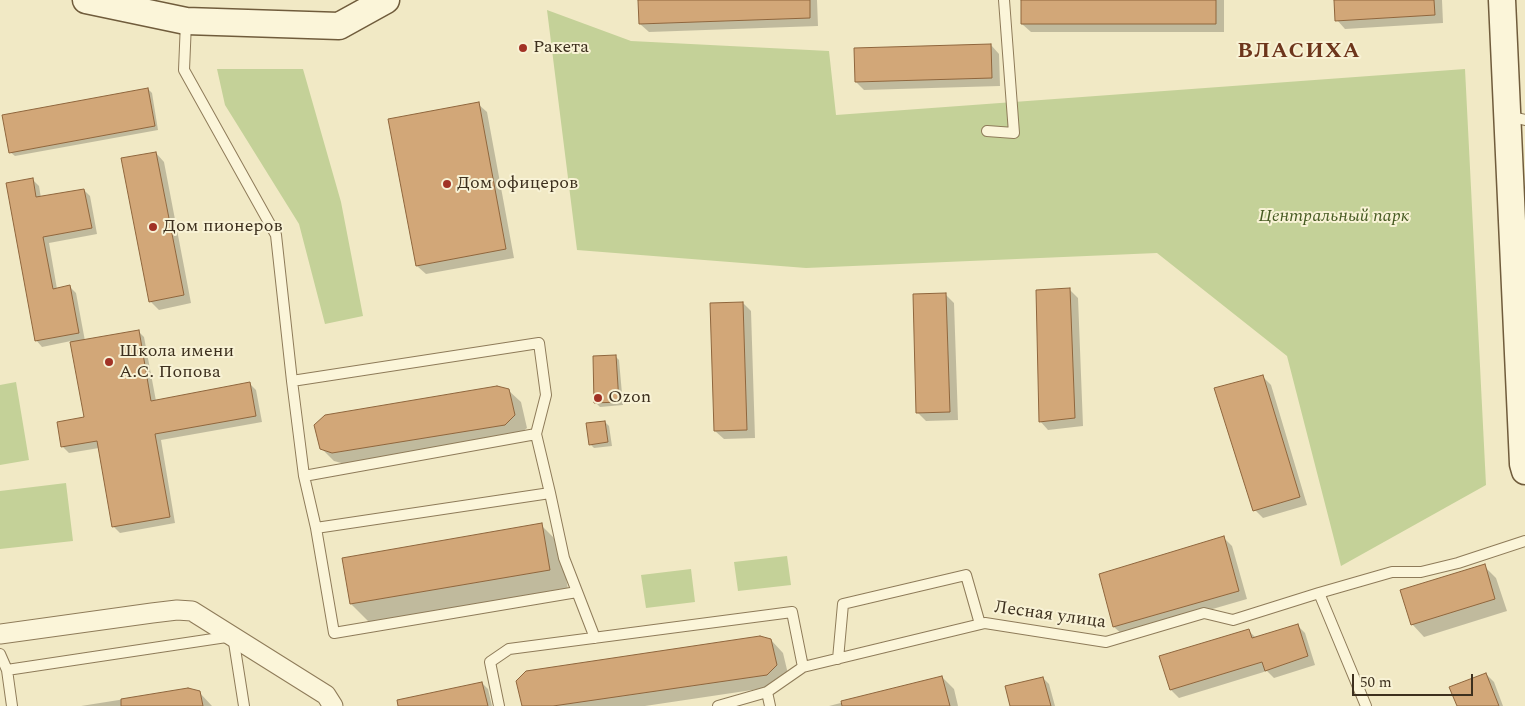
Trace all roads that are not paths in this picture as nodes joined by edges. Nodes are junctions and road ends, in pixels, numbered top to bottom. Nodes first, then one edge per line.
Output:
1 (86, 0) edge
2 (386, 0) edge
3 (1004, 0) edge
4 (1502, 0) edge
5 (186, 21) junction
6 (1516, 118) edge
7 (987, 131) dead end
8 (292, 381) junction
9 (536, 434) junction
10 (1525, 471) edge
11 (304, 476) junction
12 (550, 493) junction
13 (316, 528) junction
14 (1525, 540) edge
15 (577, 592) junction
16 (1319, 593) junction
17 (980, 624) junction
18 (0, 634) edge
19 (233, 636) junction
20 (595, 638) junction
21 (0, 654) edge
22 (838, 659) junction
23 (803, 668) junction
24 (7, 670) junction
25 (768, 692) junction
26 (12, 706) edge
27 (244, 706) edge
28 (332, 706) edge
29 (499, 706) edge
30 (720, 706) edge
31 (770, 706) edge
32 (1366, 706) edge

1 - 5 street
2 - 5 street
3 - 7 lane
4 - 6 street
5 - 8 lane
6 - 10 street
8 - 9 lane
8 - 11 lane
9 - 11 lane
9 - 12 lane
11 - 13 lane
12 - 13 lane
12 - 15 lane
13 - 15 lane
14 - 16 lane, Лесная улица
15 - 20 lane
16 - 17 lane, Лесная улица
16 - 32 lane
17 - 22 lane, Лесная улица
17 - 22 lane
18 - 19 street
19 - 24 lane
19 - 27 lane
19 - 28 street
20 - 23 lane
20 - 29 lane
21 - 24 lane
22 - 23 lane, Лесная улица
23 - 25 lane
24 - 26 lane
25 - 30 lane
25 - 31 lane

